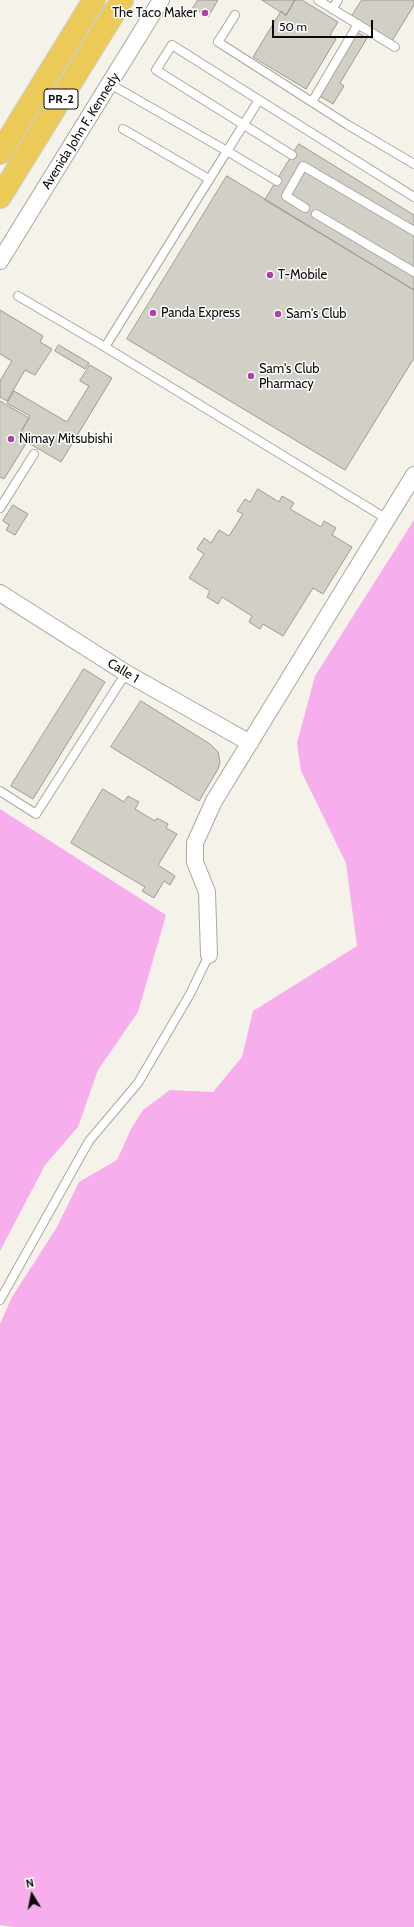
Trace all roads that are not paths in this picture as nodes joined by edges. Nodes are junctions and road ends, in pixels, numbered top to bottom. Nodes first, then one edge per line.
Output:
1 (94, 0) edge
2 (122, 0) edge
3 (161, 0) edge
4 (318, 0) edge
5 (338, 0) edge
6 (332, 9) junction
7 (235, 15) dead end
8 (358, 24) junction
9 (395, 46) dead end
10 (110, 84) junction
11 (259, 100) junction
12 (312, 102) junction
13 (243, 126) junction
14 (123, 129) dead end
15 (227, 151) junction
16 (0, 153) edge
17 (292, 155) dead end
18 (414, 164) edge
19 (209, 179) junction
20 (277, 180) dead end
21 (0, 197) edge
22 (414, 197) edge
23 (305, 208) dead end
24 (316, 214) dead end
25 (414, 231) edge
26 (0, 262) edge
27 (414, 272) edge
28 (18, 296) dead end
29 (105, 347) junction
30 (34, 454) dead end
31 (414, 475) edge
32 (0, 508) edge
33 (387, 519) junction
34 (0, 593) edge
35 (126, 673) junction
36 (250, 743) junction
37 (0, 791) edge
38 (208, 955) joint
39 (0, 1300) edge

1 - 16 highway, PR-2
2 - 21 highway, PR-2
3 - 10 street, Avenida John F. Kennedy
4 - 6 lane
5 - 6 lane
6 - 8 lane
7 - 12 lane
8 - 9 lane
8 - 12 lane
10 - 15 lane
10 - 26 street, Avenida John F. Kennedy
11 - 13 lane
11 - 13 lane
11 - 22 lane
12 - 18 lane
13 - 15 lane
13 - 17 lane
14 - 19 lane
15 - 19 lane
15 - 20 lane
19 - 29 lane
23 - 25 lane
24 - 27 lane
28 - 29 lane
29 - 33 lane
30 - 32 lane
31 - 33 street
33 - 36 street
34 - 35 street, Calle 1
35 - 36 street, Calle 1
35 - 37 lane
36 - 38 street
38 - 39 lane

